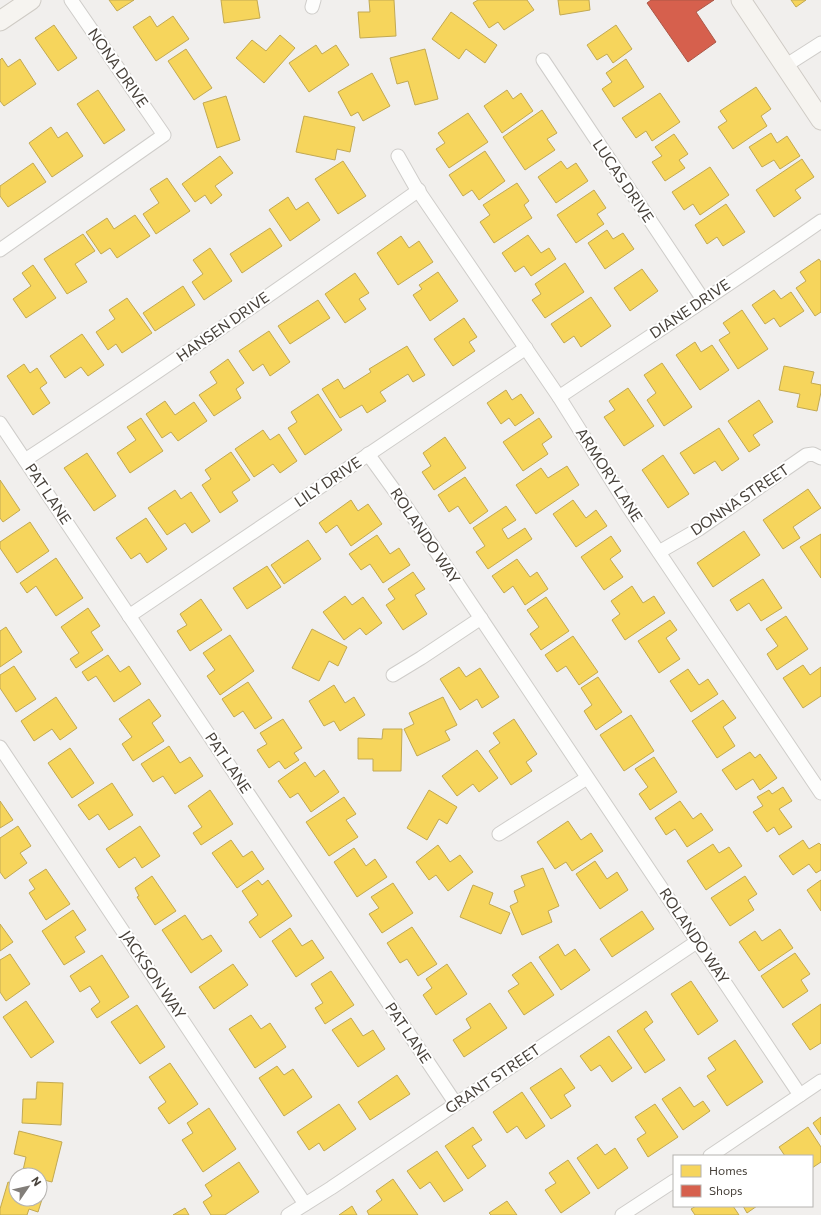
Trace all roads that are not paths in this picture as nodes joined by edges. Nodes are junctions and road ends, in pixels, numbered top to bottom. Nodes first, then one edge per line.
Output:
1 (31, 0) edge
2 (71, 0) edge
3 (741, 0) edge
4 (0, 21) edge
5 (821, 43) edge
6 (542, 60) dead end
7 (785, 66) junction
8 (821, 120) edge
9 (398, 156) dead end
10 (419, 190) junction
11 (821, 221) edge
12 (0, 250) edge
13 (704, 301) junction
14 (526, 348) junction
15 (559, 397) junction
16 (0, 423) edge
17 (368, 454) junction
18 (821, 458) edge
19 (25, 460) junction
20 (659, 552) junction
21 (129, 616) junction
22 (481, 618) junction
23 (393, 675) dead end
24 (0, 747) edge
25 (587, 778) junction
26 (821, 793) edge
27 (498, 834) dead end
28 (698, 941) junction
29 (821, 1081) edge
30 (800, 1095) junction
31 (456, 1104) junction
32 (711, 1155) edge
33 (673, 1182) edge
34 (305, 1204) junction
35 (288, 1215) edge
36 (622, 1215) edge

1 - 4 street
2 - 12 street, NONA DRIVE
3 - 7 street
5 - 7 street
6 - 13 street, LUCAS DRIVE
7 - 8 street
9 - 10 street, ARMORY LANE
10 - 14 street, ARMORY LANE
10 - 19 street, HANSEN DRIVE
11 - 13 street, DIANE DRIVE
13 - 15 street, DIANE DRIVE
14 - 15 street, ARMORY LANE
14 - 17 street, LILY DRIVE
15 - 20 street, ARMORY LANE
16 - 19 street, PAT LANE
17 - 21 street, LILY DRIVE
17 - 22 street, ROLANDO WAY
18 - 20 street, DONNA STREET
19 - 21 street, PAT LANE
20 - 26 street, ARMORY LANE
21 - 31 street, PAT LANE
22 - 23 street
22 - 25 street, ROLANDO WAY
24 - 34 street, JACKSON WAY
25 - 27 street
25 - 28 street, ROLANDO WAY
28 - 30 street, ROLANDO WAY
28 - 31 street, GRANT STREET
29 - 30 street
30 - 32 street
31 - 34 street, GRANT STREET
33 - 36 street
34 - 35 street, GRANT STREET

